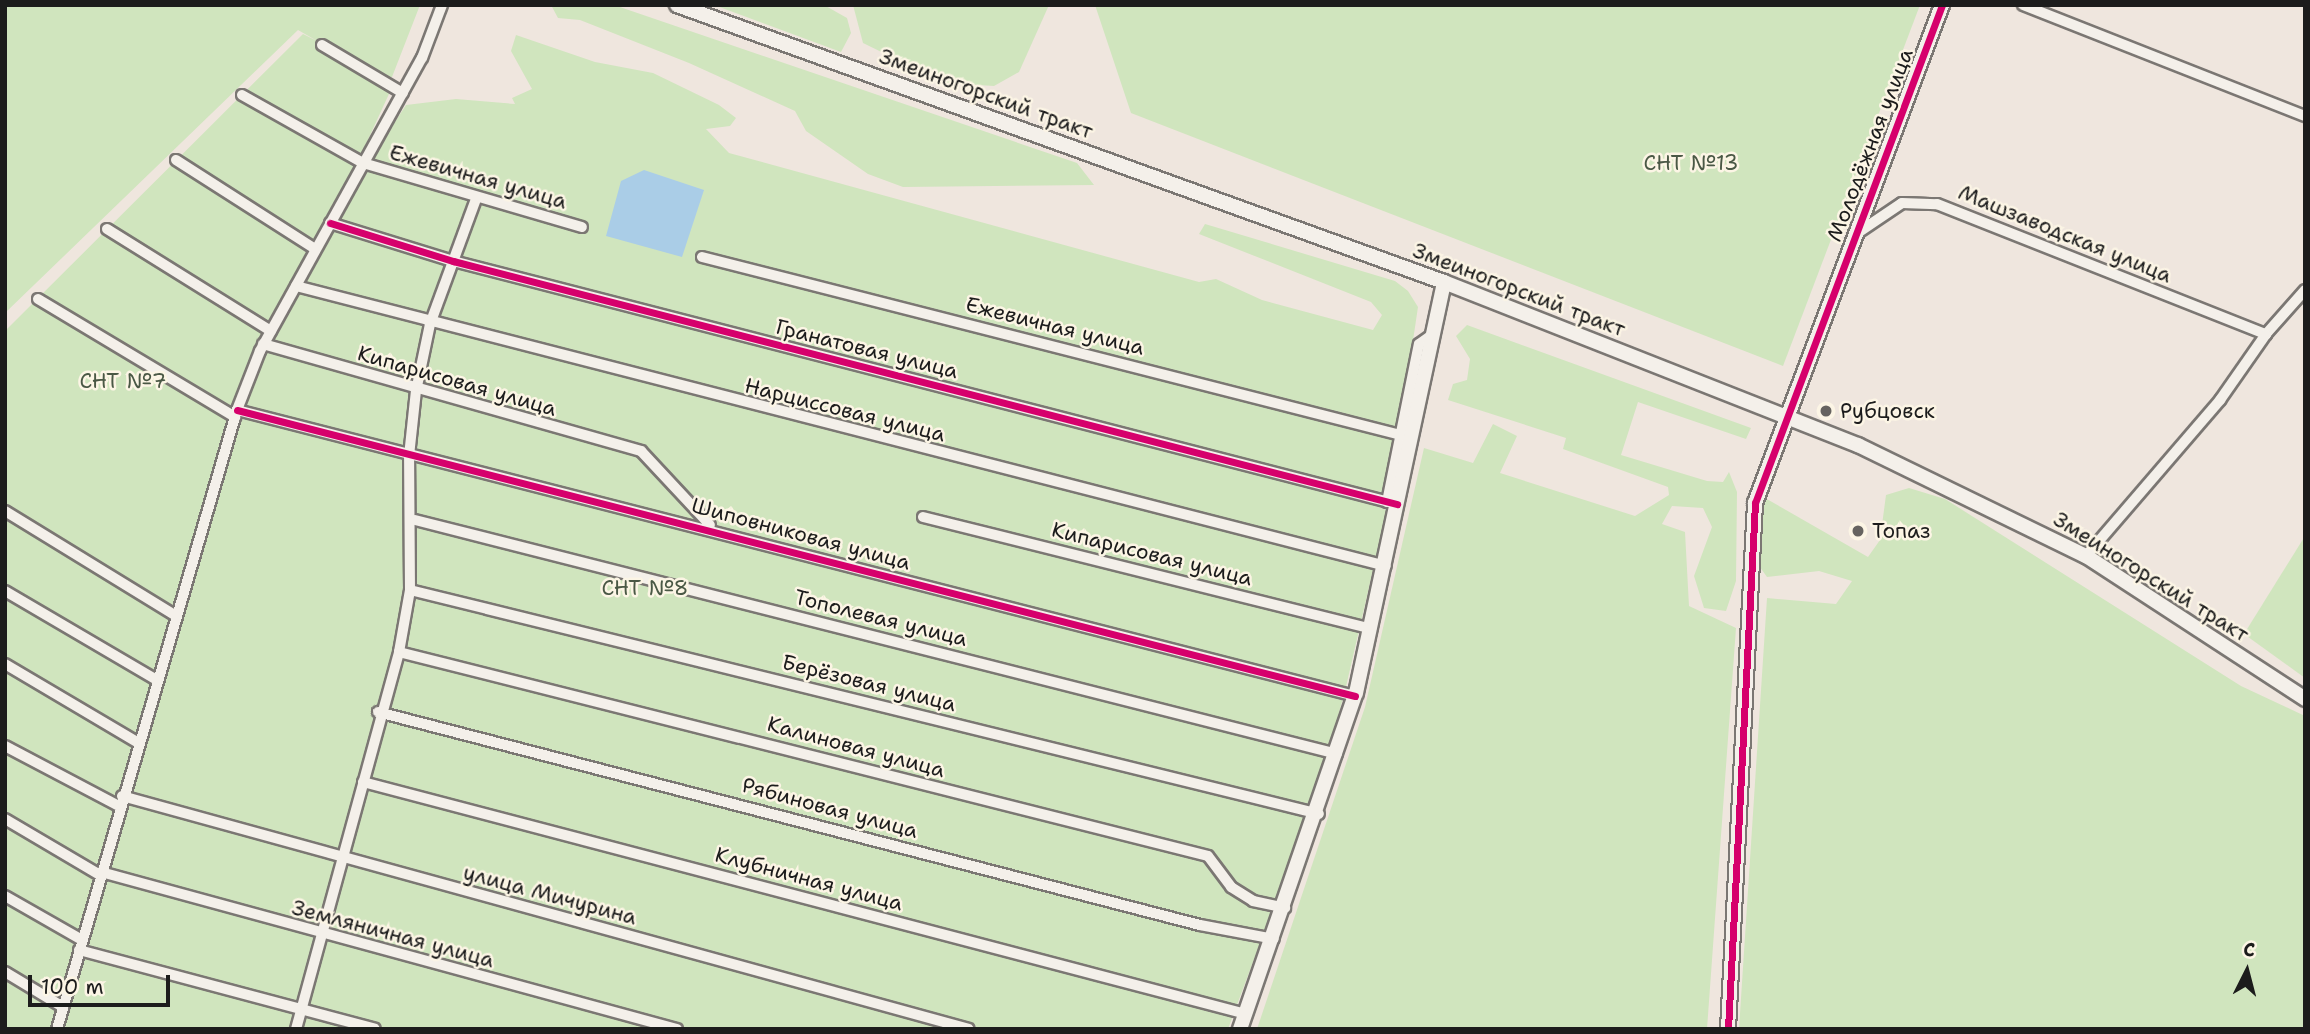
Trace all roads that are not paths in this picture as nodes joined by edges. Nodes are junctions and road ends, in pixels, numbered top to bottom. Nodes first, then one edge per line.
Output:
1 (442, 5) edge
2 (677, 5) edge
3 (1942, 5) edge
4 (2023, 5) edge
5 (321, 45) dead end
6 (403, 93) junction
7 (242, 95) dead end
8 (2305, 116) edge
9 (176, 160) dead end
10 (363, 163) junction
11 (475, 199) junction
12 (330, 223) junction
13 (582, 227) dead end
14 (107, 229) dead end
15 (1854, 235) junction
16 (316, 249) junction
17 (702, 257) dead end
18 (453, 261) junction
19 (1444, 282) junction
20 (296, 286) junction
21 (2305, 290) edge
22 (38, 299) dead end
23 (430, 324) junction
24 (271, 331) junction
25 (2266, 334) junction
26 (1429, 337) junction
27 (263, 344) junction
28 (416, 391) junction
29 (236, 414) junction
30 (1784, 416) junction
31 (1397, 433) junction
32 (409, 456) junction
33 (1392, 503) junction
34 (5, 511) edge
35 (923, 517) dead end
36 (415, 520) junction
37 (713, 528) junction
38 (2085, 556) junction
39 (1385, 566) junction
40 (410, 590) junction
41 (5, 591) edge
42 (173, 614) junction
43 (1371, 629) junction
44 (399, 652) junction
45 (5, 664) edge
46 (155, 679) junction
47 (1355, 696) junction
48 (2305, 699) edge
49 (377, 712) junction
50 (137, 742) junction
51 (5, 746) edge
52 (1337, 754) junction
53 (363, 782) junction
54 (121, 801) junction
55 (1319, 814) junction
56 (5, 820) edge
57 (341, 858) junction
58 (101, 873) junction
59 (5, 896) edge
60 (1285, 908) junction
61 (318, 935) junction
62 (1274, 939) junction
63 (81, 945) junction
64 (5, 972) edge
65 (64, 1007) junction
66 (300, 1008) junction
67 (1246, 1014) junction
68 (60, 1028) edge
69 (296, 1029) edge
70 (374, 1029) edge
71 (677, 1029) edge
72 (969, 1029) edge
73 (1240, 1029) edge
74 (1728, 1029) edge

1 - 6 street
2 - 19 main road, Змеиногорский тракт
3 - 15 main road, Молодёжная улица
4 - 8 street
5 - 6 street
6 - 10 street
7 - 10 street, Ежевичная улица
9 - 16 street
10 - 11 street, Ежевичная улица
10 - 12 street
11 - 13 street, Ежевичная улица
11 - 18 street
12 - 16 street
12 - 18 street, Гранатовая улица
14 - 24 street
15 - 25 street, Машзаводская улица
15 - 30 main road, Молодёжная улица
16 - 20 street
17 - 31 street, Ежевичная улица
18 - 23 street
18 - 33 street, Гранатовая улица
19 - 26 main road
19 - 30 main road, Змеиногорский тракт
20 - 23 street, Нарциссовая улица
20 - 24 street
21 - 25 street
22 - 29 street, Шиповниковая улица
23 - 28 street
23 - 39 street, Нарциссовая улица
24 - 27 street
25 - 38 street
26 - 31 street
26 - 33 main road
27 - 28 street, Кипарисовая улица
27 - 29 street
28 - 32 street
28 - 37 street, Кипарисовая улица
29 - 32 street, Шиповниковая улица
29 - 42 street
30 - 38 main road, Змеиногорский тракт
30 - 74 main road, Молодёжная улица
31 - 33 street
32 - 36 street
32 - 37 street, Шиповниковая улица
33 - 39 main road
34 - 42 street
35 - 43 street, Кипарисовая улица
36 - 40 street
36 - 52 street, Тополевая улица
37 - 47 street, Шиповниковая улица
38 - 48 main road, Змеиногорский тракт
39 - 43 main road
40 - 44 street
40 - 55 street, Берёзовая улица
41 - 46 street
42 - 46 street
43 - 47 main road
44 - 49 street
44 - 60 street, Калиновая улица
45 - 50 street
46 - 50 street
47 - 52 main road
49 - 53 street
49 - 62 street, Рябиновая улица
50 - 54 street
51 - 54 street, улица Мичурина
52 - 55 main road
53 - 57 street
53 - 67 street, Клубничная улица
54 - 57 street, улица Мичурина
54 - 58 street
55 - 60 main road
56 - 58 street, Земляничная улица
57 - 61 street
57 - 72 street, улица Мичурина
58 - 61 street, Земляничная улица
58 - 63 street
59 - 63 street
60 - 62 main road
61 - 66 street
61 - 71 street, Земляничная улица
62 - 67 main road
63 - 65 street
63 - 66 street
64 - 65 street
65 - 68 street
66 - 69 street
66 - 70 street
67 - 73 main road

